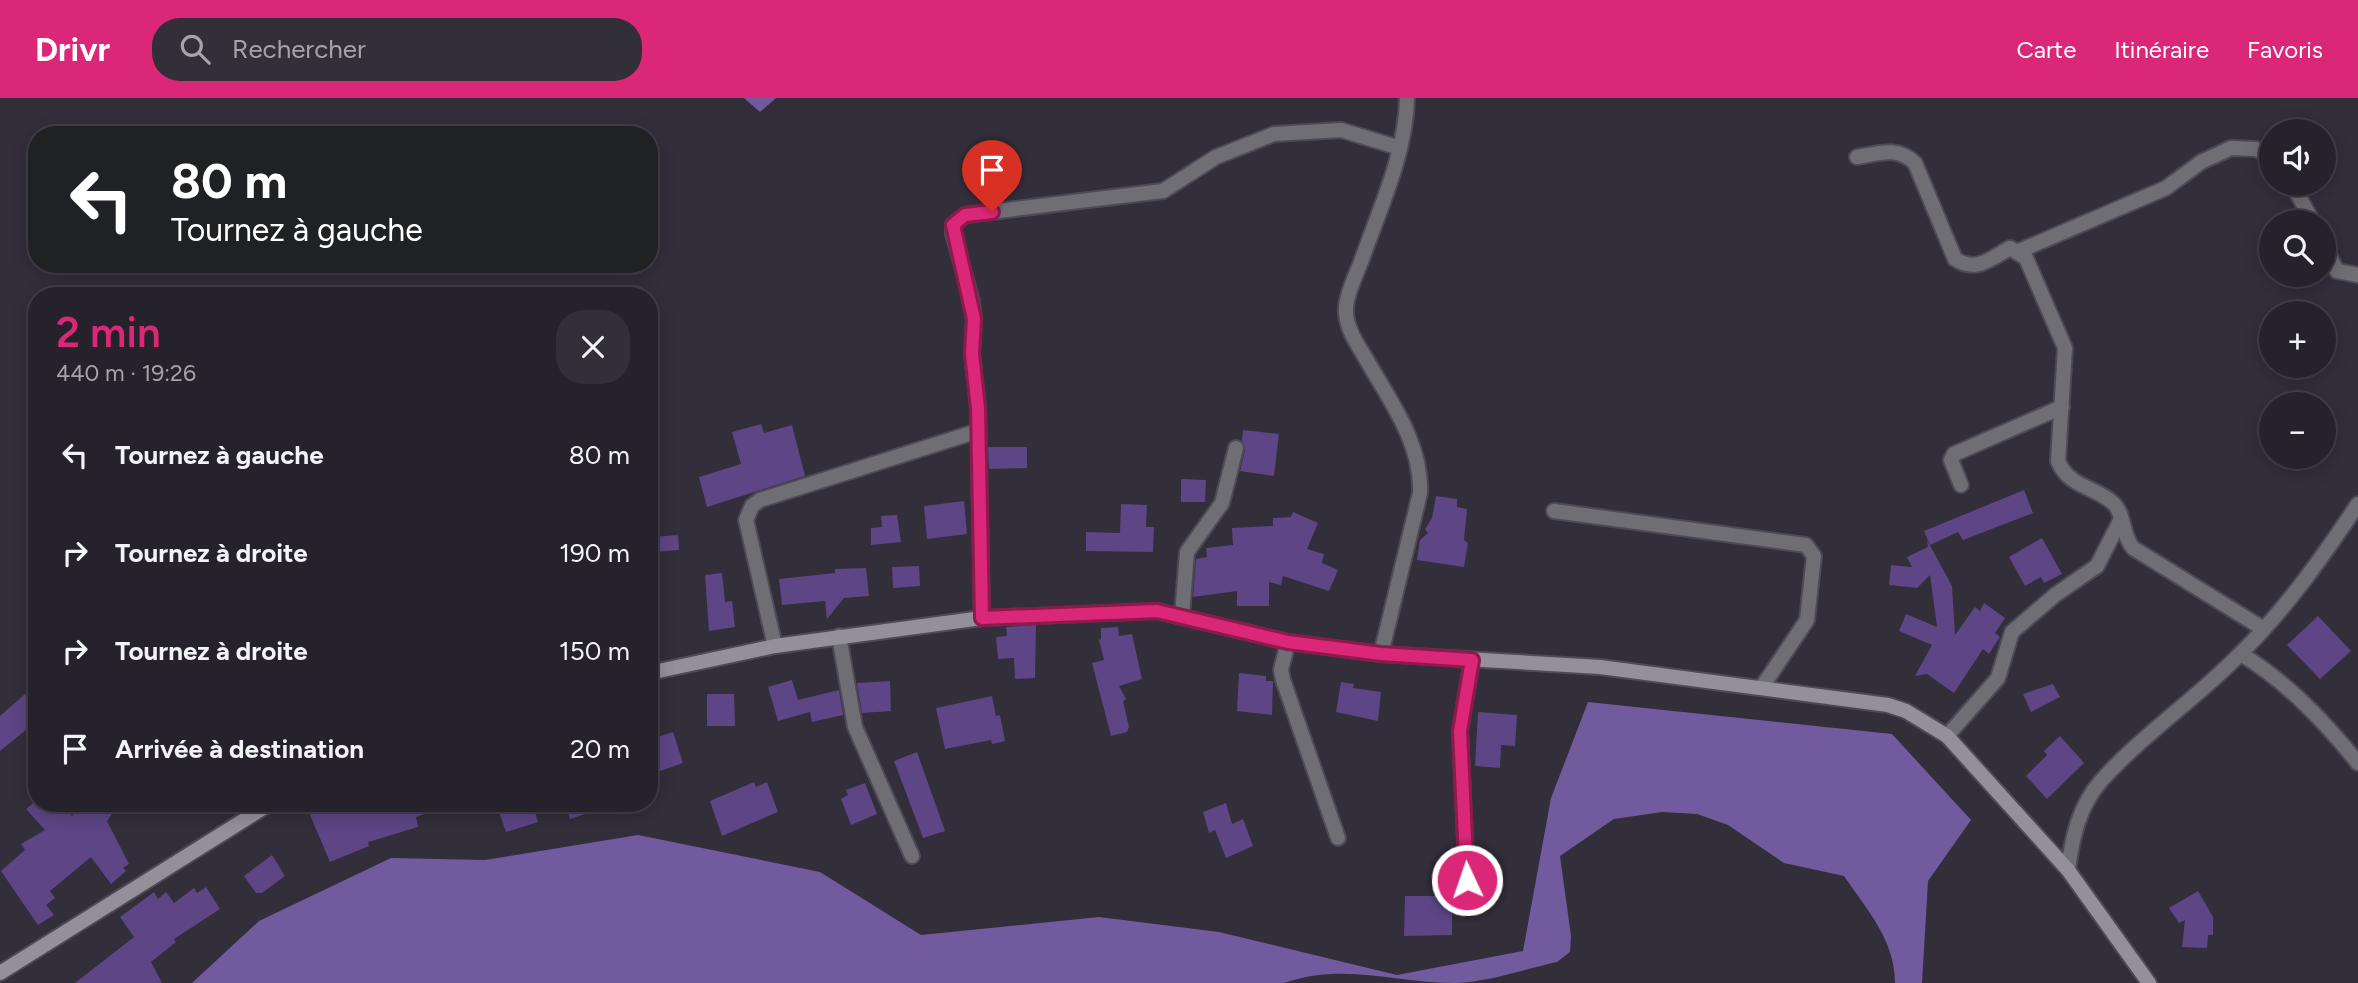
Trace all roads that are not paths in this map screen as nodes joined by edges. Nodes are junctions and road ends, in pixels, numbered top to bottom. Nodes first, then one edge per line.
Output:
1 (1407, 98) edge
2 (1400, 148) junction
3 (2259, 150) edge
4 (1857, 158) dead end
5 (2019, 251) junction
6 (2336, 269) edge
7 (2358, 275) edge
8 (2062, 407) junction
9 (978, 431) junction
10 (1236, 448) dead end
11 (1961, 485) dead end
12 (2358, 504) edge
13 (1554, 511) dead end
14 (2120, 521) junction
15 (1182, 615) junction
16 (982, 618) junction
17 (2262, 628) junction
18 (839, 636) junction
19 (1288, 642) junction
20 (775, 646) junction
21 (1381, 654) junction
22 (2241, 654) junction
23 (1472, 660) junction
24 (658, 671) edge
25 (1762, 687) junction
26 (1947, 736) junction
27 (2358, 763) edge
28 (257, 812) edge
29 (1338, 838) dead end
30 (912, 856) dead end
31 (2068, 870) junction
32 (1468, 907) dead end
33 (0, 973) edge
34 (2149, 983) edge

1 - 2 street
2 - 9 street
2 - 21 street
3 - 5 street
4 - 5 street
5 - 8 street
6 - 7 street
8 - 11 street
8 - 14 street
9 - 16 street
9 - 20 street
10 - 15 street
12 - 17 street
13 - 25 street
14 - 17 street
14 - 26 street
15 - 16 main road
15 - 19 main road
16 - 18 main road
17 - 22 street
18 - 20 main road
18 - 30 street
19 - 21 main road
19 - 29 street
20 - 24 main road
21 - 23 main road
22 - 27 street
22 - 31 street
23 - 25 main road
23 - 32 street
25 - 26 main road
26 - 31 main road
28 - 33 main road
31 - 34 main road

